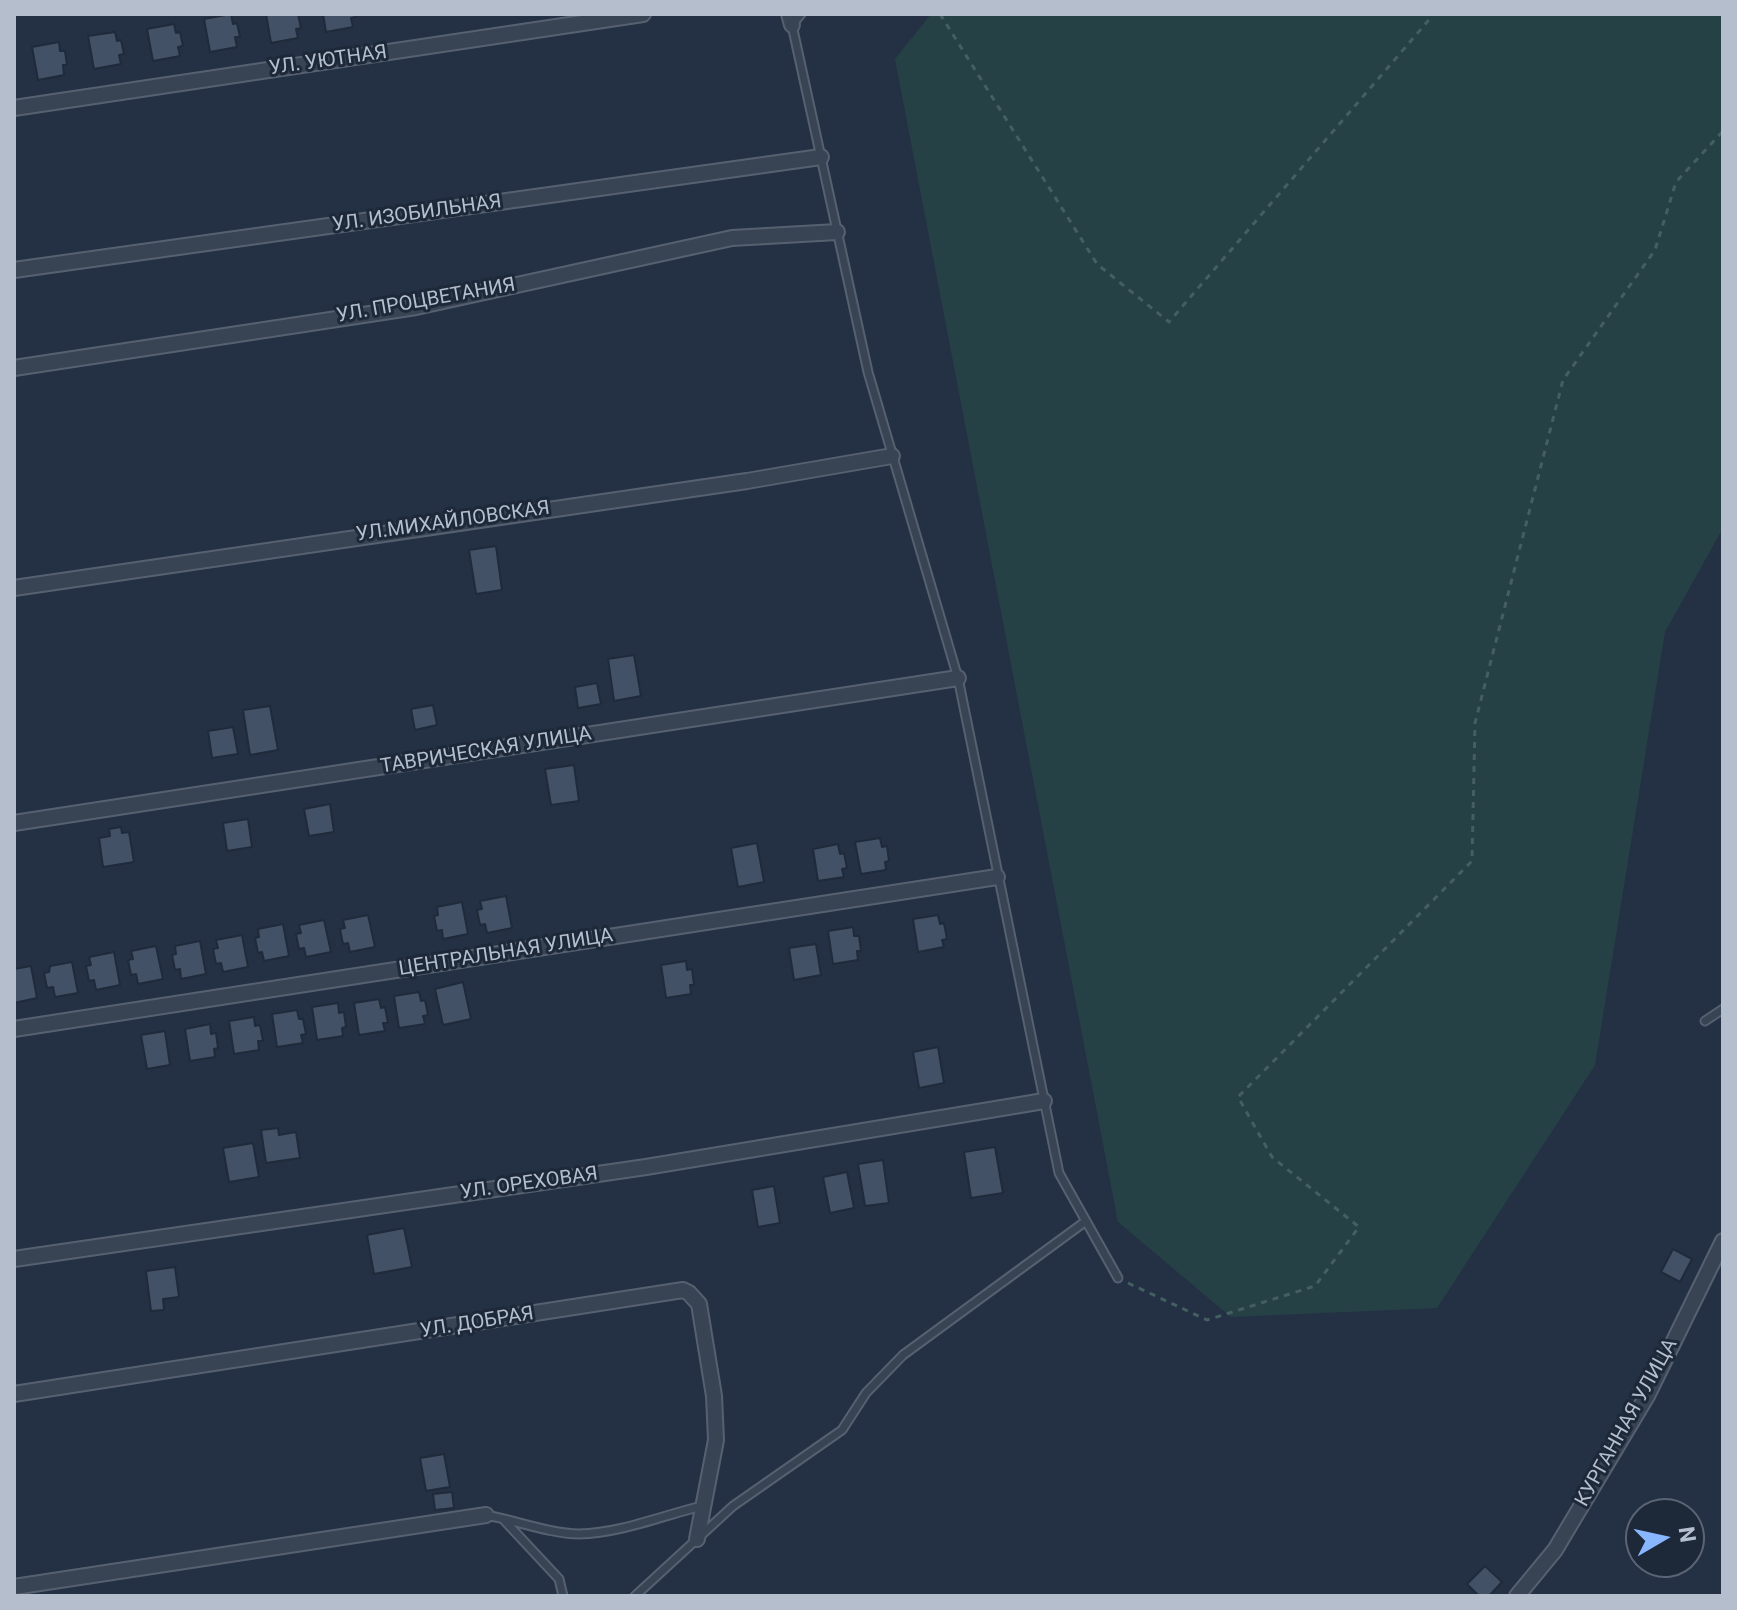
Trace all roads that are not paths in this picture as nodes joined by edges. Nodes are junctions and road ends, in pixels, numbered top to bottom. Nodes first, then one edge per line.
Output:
1 (643, 14) edge
2 (794, 18) edge
3 (14, 108) edge
4 (821, 157) junction
5 (837, 232) junction
6 (14, 270) edge
7 (14, 368) edge
8 (892, 456) junction
9 (14, 588) edge
10 (958, 678) junction
11 (14, 823) edge
12 (997, 877) junction
13 (1723, 1009) edge
14 (1705, 1021) dead end
15 (14, 1029) edge
16 (1044, 1101) junction
17 (1086, 1221) junction
18 (1723, 1241) edge
19 (14, 1259) edge
20 (1118, 1278) road end
21 (14, 1394) edge
22 (702, 1506) junction
23 (486, 1515) joint
24 (501, 1517) junction
25 (697, 1539) junction
26 (14, 1587) edge
27 (563, 1596) edge
28 (635, 1596) edge
29 (1517, 1596) edge

1 - 3 street, УЛ. УЮТНАЯ
2 - 4 lane
4 - 5 lane
4 - 6 street, УЛ. ИЗОБИЛЬНАЯ
5 - 7 street, УЛ. ПРОЦВЕТАНИЯ
5 - 8 lane
8 - 9 street, УЛ.МИХАЙЛОВСКАЯ
8 - 10 lane
10 - 11 street, ТАВРИЧЕСКАЯ УЛИЦА
10 - 12 lane
12 - 15 street, ЦЕНТРАЛЬНАЯ УЛИЦА
12 - 16 lane
13 - 14 lane
16 - 17 lane
16 - 19 street, УЛ. ОРЕХОВАЯ
17 - 20 lane
17 - 25 lane
18 - 29 street, КУРГАННАЯ УЛИЦА
21 - 22 street, УЛ. ДОБРАЯ
22 - 24 lane
22 - 25 street, УЛ. ДОБРАЯ
23 - 24 lane
23 - 26 street
24 - 27 lane
25 - 28 lane

